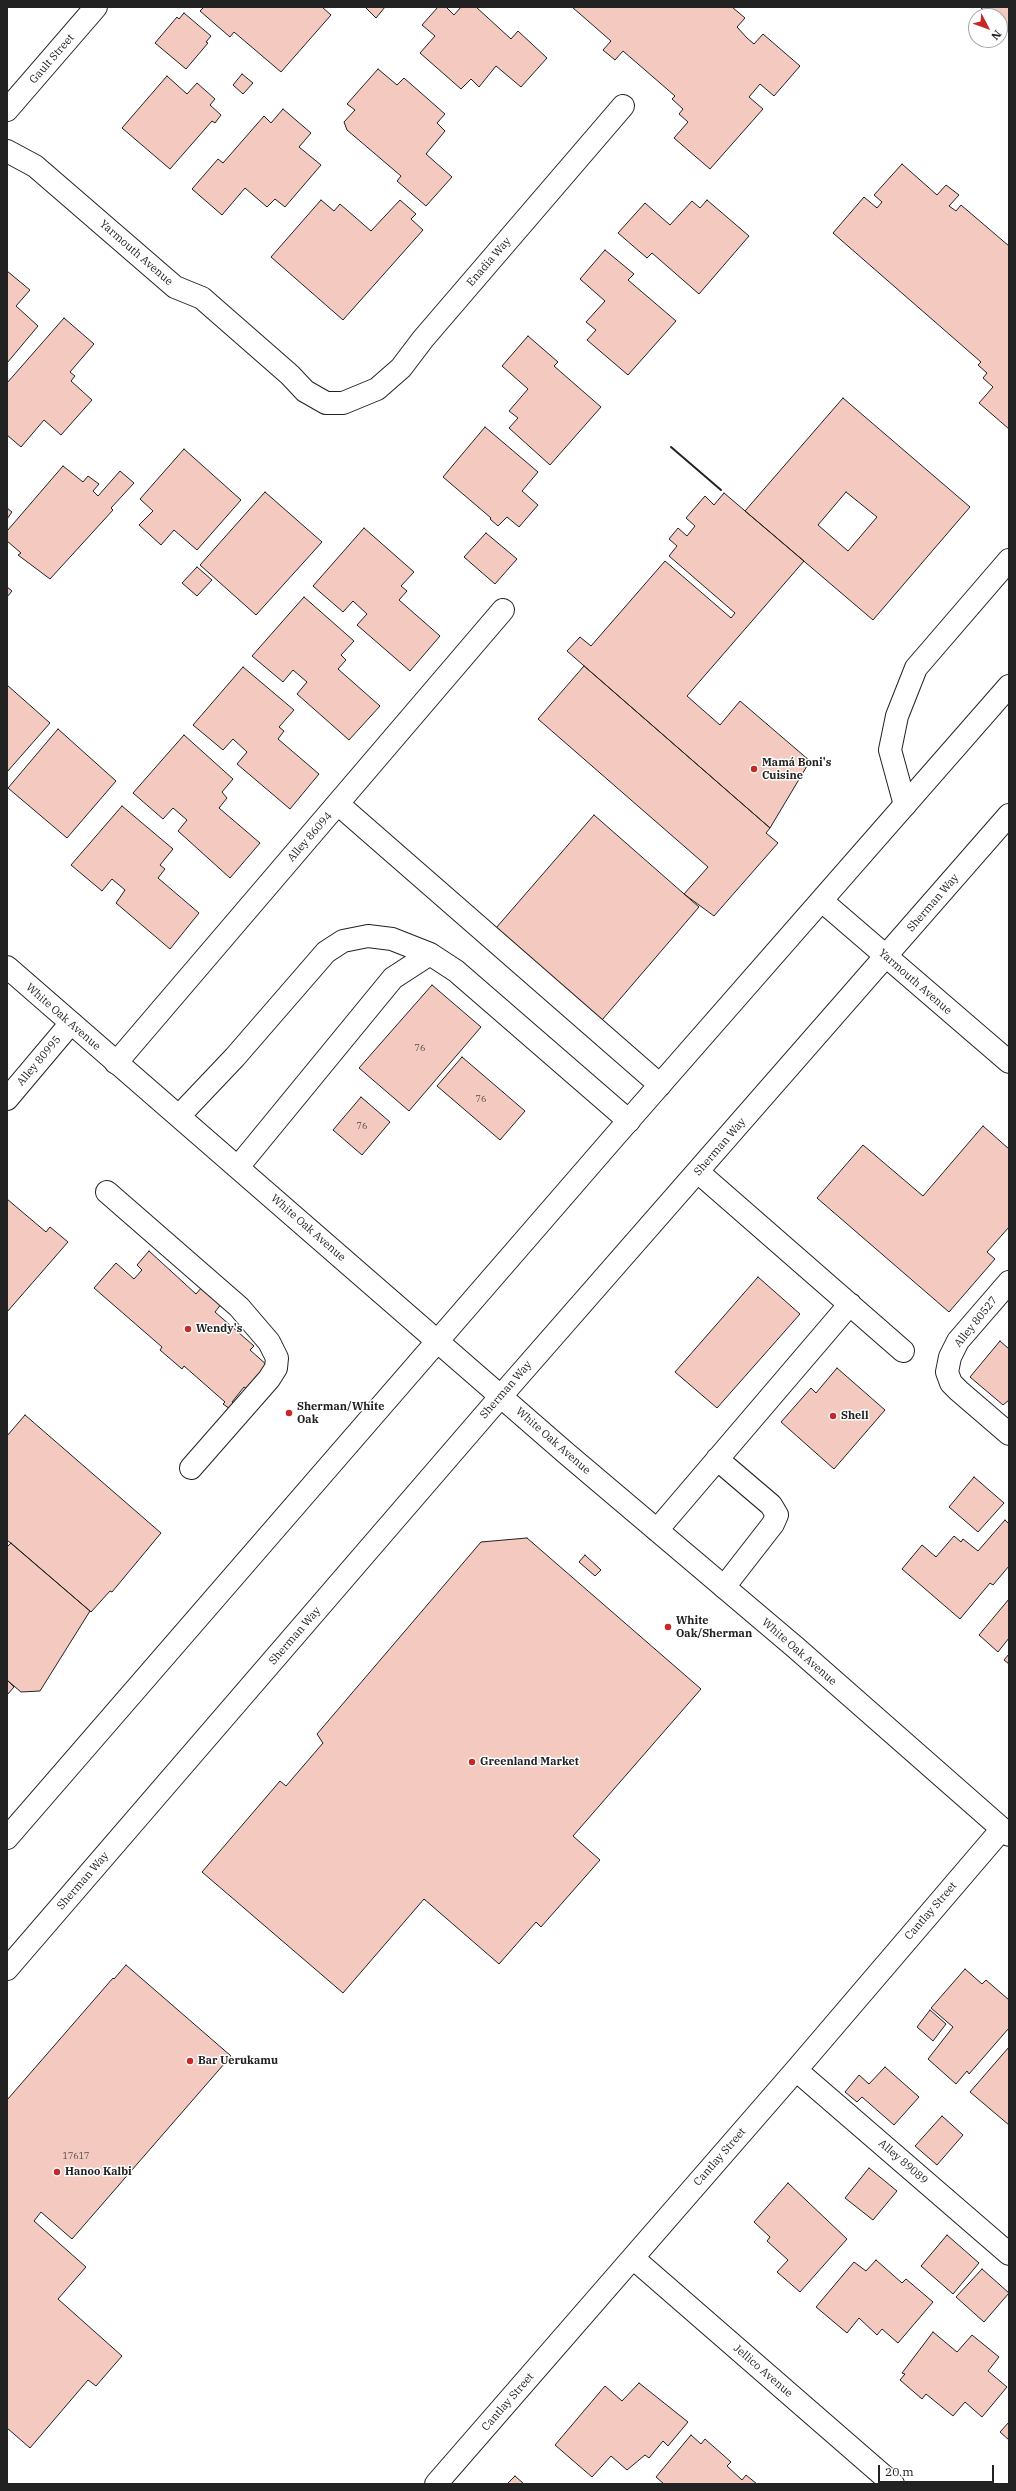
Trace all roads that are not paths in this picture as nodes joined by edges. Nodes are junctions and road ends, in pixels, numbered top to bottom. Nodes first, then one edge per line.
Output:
1 (96, 7) edge
2 (623, 106) dead end
3 (7, 110) edge
4 (7, 151) edge
5 (343, 403) joint
6 (1009, 560) edge
7 (503, 610) dead end
8 (1009, 686) edge
9 (338, 804) junction
10 (905, 805) junction
11 (1009, 815) edge
12 (822, 901) junction
13 (430, 954) junction
14 (886, 957) junction
15 (7, 967) edge
16 (71, 1023) junction
17 (1009, 1062) edge
18 (116, 1063) junction
19 (660, 1085) junction
20 (7, 1099) edge
21 (180, 1115) junction
22 (629, 1121) junction
23 (238, 1167) junction
24 (698, 1172) junction
25 (107, 1192) dead end
26 (1009, 1282) edge
27 (850, 1304) junction
28 (438, 1341) junction
29 (903, 1350) dead end
30 (501, 1396) junction
31 (1009, 1434) edge
32 (717, 1459) junction
33 (191, 1468) dead end
34 (657, 1530) junction
35 (724, 1587) junction
36 (1005, 1832) edge
37 (7, 1838) edge
38 (7, 1969) edge
39 (796, 2070) junction
40 (1009, 2254) edge
41 (633, 2258) junction
42 (436, 2484) edge
43 (893, 2484) edge

1 - 3 main road, Gault Street
2 - 5 main road, Enadia Way
4 - 5 main road, Yarmouth Avenue
6 - 10 main road
7 - 9 main road, Alley 86094
8 - 10 main road
9 - 18 main road, Alley 86094
9 - 19 main road
10 - 12 main road
11 - 14 main road, Sherman Way
12 - 14 main road, Yarmouth Avenue
12 - 19 main road
13 - 21 main road
13 - 22 main road
13 - 23 main road
14 - 17 main road, Yarmouth Avenue
14 - 24 main road, Sherman Way
15 - 16 main road, White Oak Avenue
16 - 18 main road, White Oak Avenue
16 - 20 main road, Alley 80995
18 - 21 main road, White Oak Avenue
19 - 22 main road
21 - 23 main road, White Oak Avenue
22 - 28 main road
23 - 28 main road, White Oak Avenue
24 - 27 main road
24 - 30 main road, Sherman Way
25 - 33 main road
26 - 31 main road, Alley 80527
27 - 29 main road
27 - 32 main road
28 - 30 main road, White Oak Avenue
28 - 37 main road
30 - 34 main road, White Oak Avenue
30 - 38 main road, Sherman Way
32 - 34 main road
32 - 35 main road
34 - 35 main road, White Oak Avenue
35 - 36 main road, White Oak Avenue
36 - 39 main road, Cantlay Street
39 - 40 main road, Alley 89089
39 - 41 main road, Cantlay Street
41 - 42 main road, Cantlay Street
41 - 43 main road, Jellico Avenue

